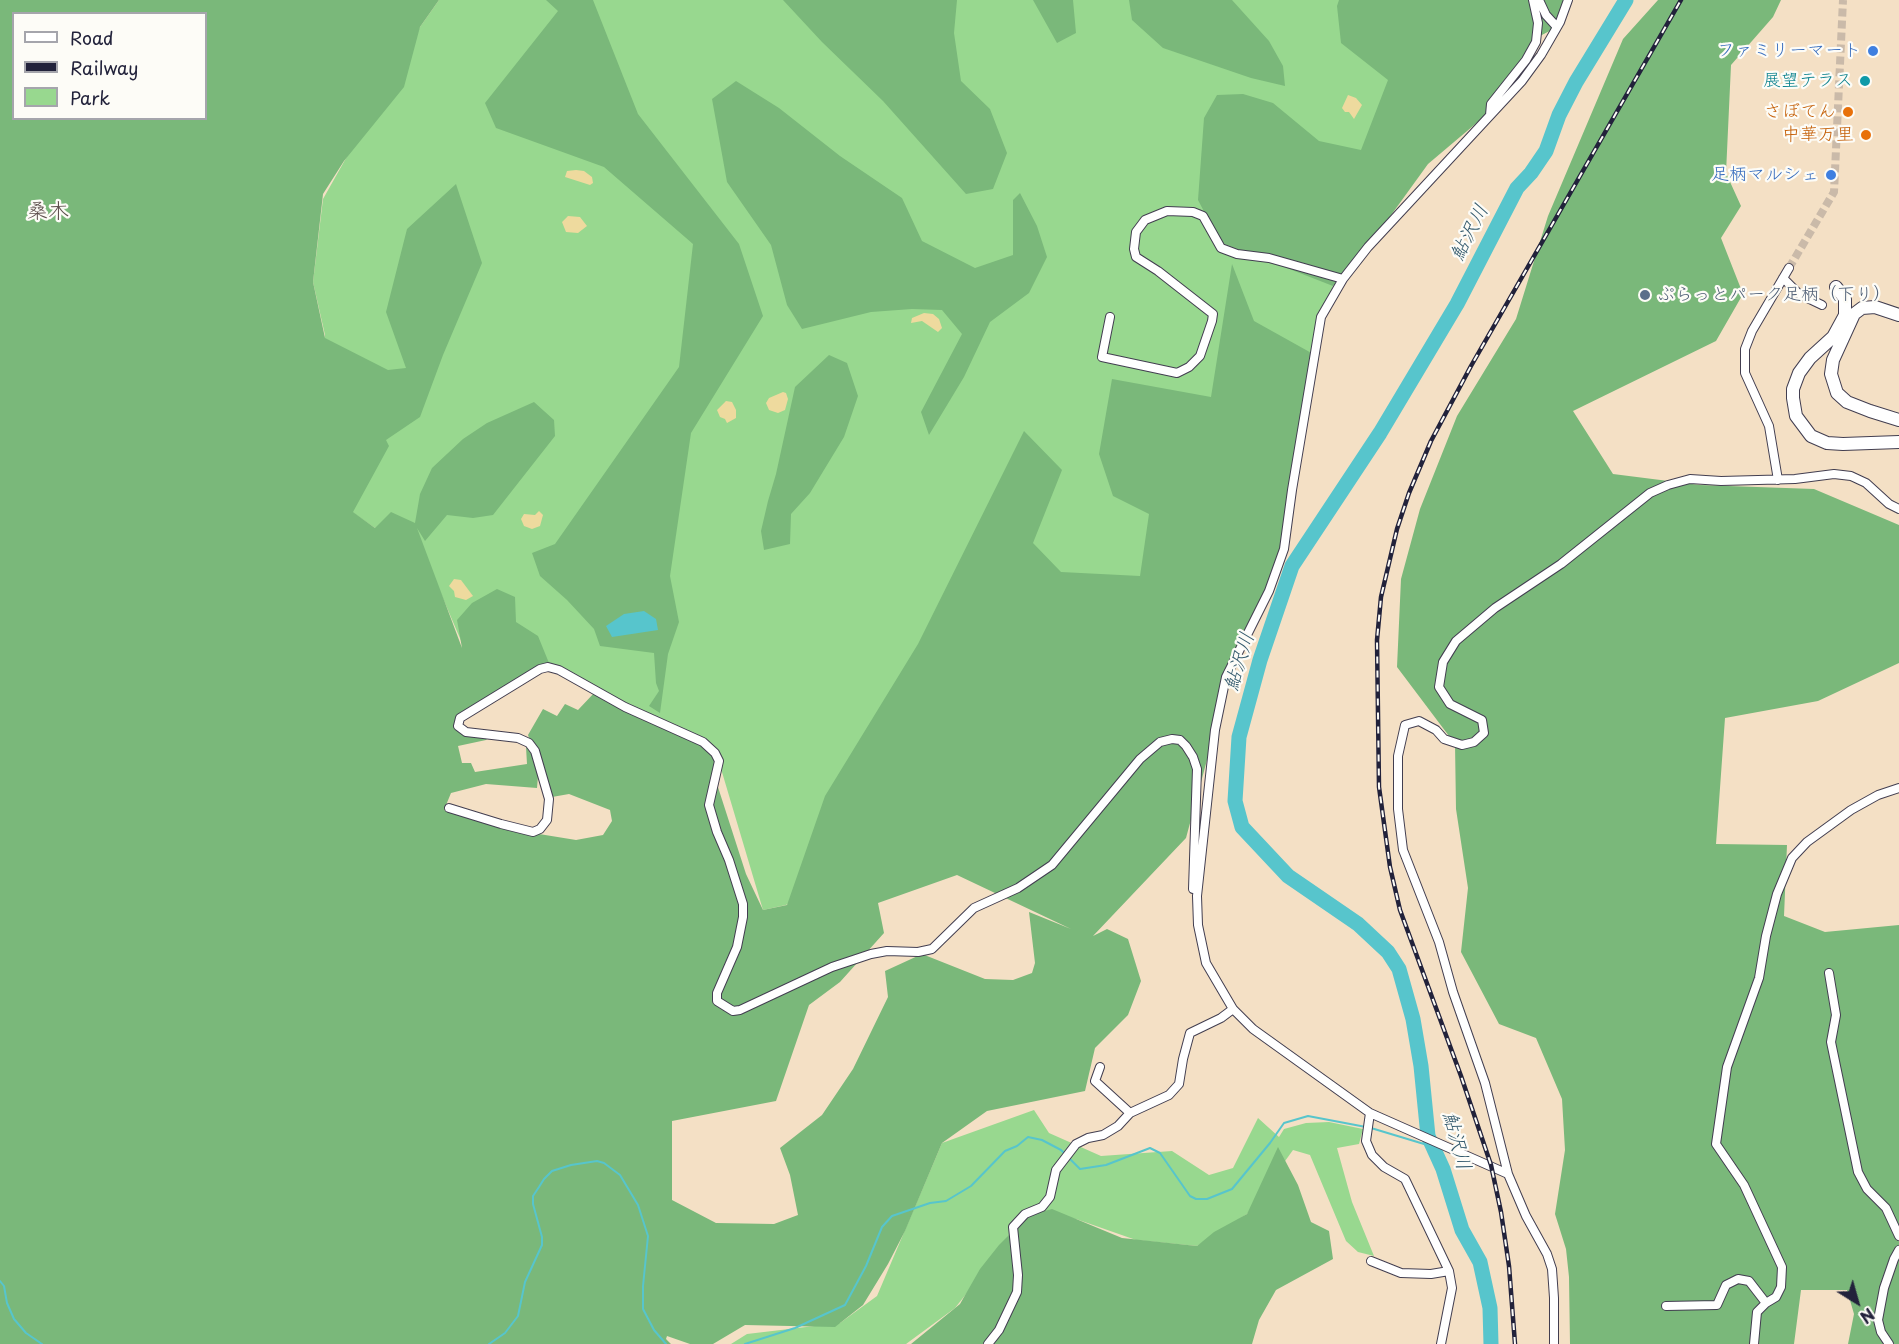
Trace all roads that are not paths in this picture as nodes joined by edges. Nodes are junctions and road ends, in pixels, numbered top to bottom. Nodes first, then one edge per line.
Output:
1 (1533, 0) edge
2 (1539, 0) edge
3 (1568, 0) edge
4 (1557, 27) junction
5 (1490, 116) junction
6 (1790, 268) tunnel mouth
7 (1784, 278) junction
8 (1343, 279) junction
9 (1836, 287) dead end
10 (1822, 305) dead end
11 (1899, 315) edge
12 (1110, 318) dead end
13 (1899, 420) edge
14 (1899, 442) edge
15 (1779, 480) junction
16 (1899, 509) edge
17 (1899, 788) edge
18 (449, 808) dead end
19 (1198, 925) junction
20 (1828, 973) dead end
21 (1233, 1009) junction
22 (1100, 1067) dead end
23 (1130, 1113) junction
24 (1370, 1113) junction
25 (1508, 1174) junction
26 (1899, 1236) edge
27 (1899, 1250) edge
28 (1371, 1262) dead end
29 (1449, 1272) junction
30 (1766, 1303) junction
31 (1666, 1306) dead end
32 (987, 1344) edge
33 (1441, 1344) edge
34 (1554, 1344) edge
35 (1754, 1344) edge
36 (1888, 1344) edge

1 - 5 street
2 - 4 street
3 - 4 street
4 - 5 street
5 - 8 street
6 - 7 street
7 - 10 street
7 - 15 street
8 - 12 street
8 - 19 street
9 - 14 highway
11 - 13 highway
15 - 16 street
15 - 25 street
17 - 30 street
18 - 19 street
19 - 21 street
20 - 26 street
21 - 23 street
21 - 24 street
22 - 23 street
23 - 32 street
24 - 25 street
24 - 29 street
25 - 34 street
27 - 36 street
28 - 29 street
29 - 33 street
30 - 31 street
30 - 35 street

